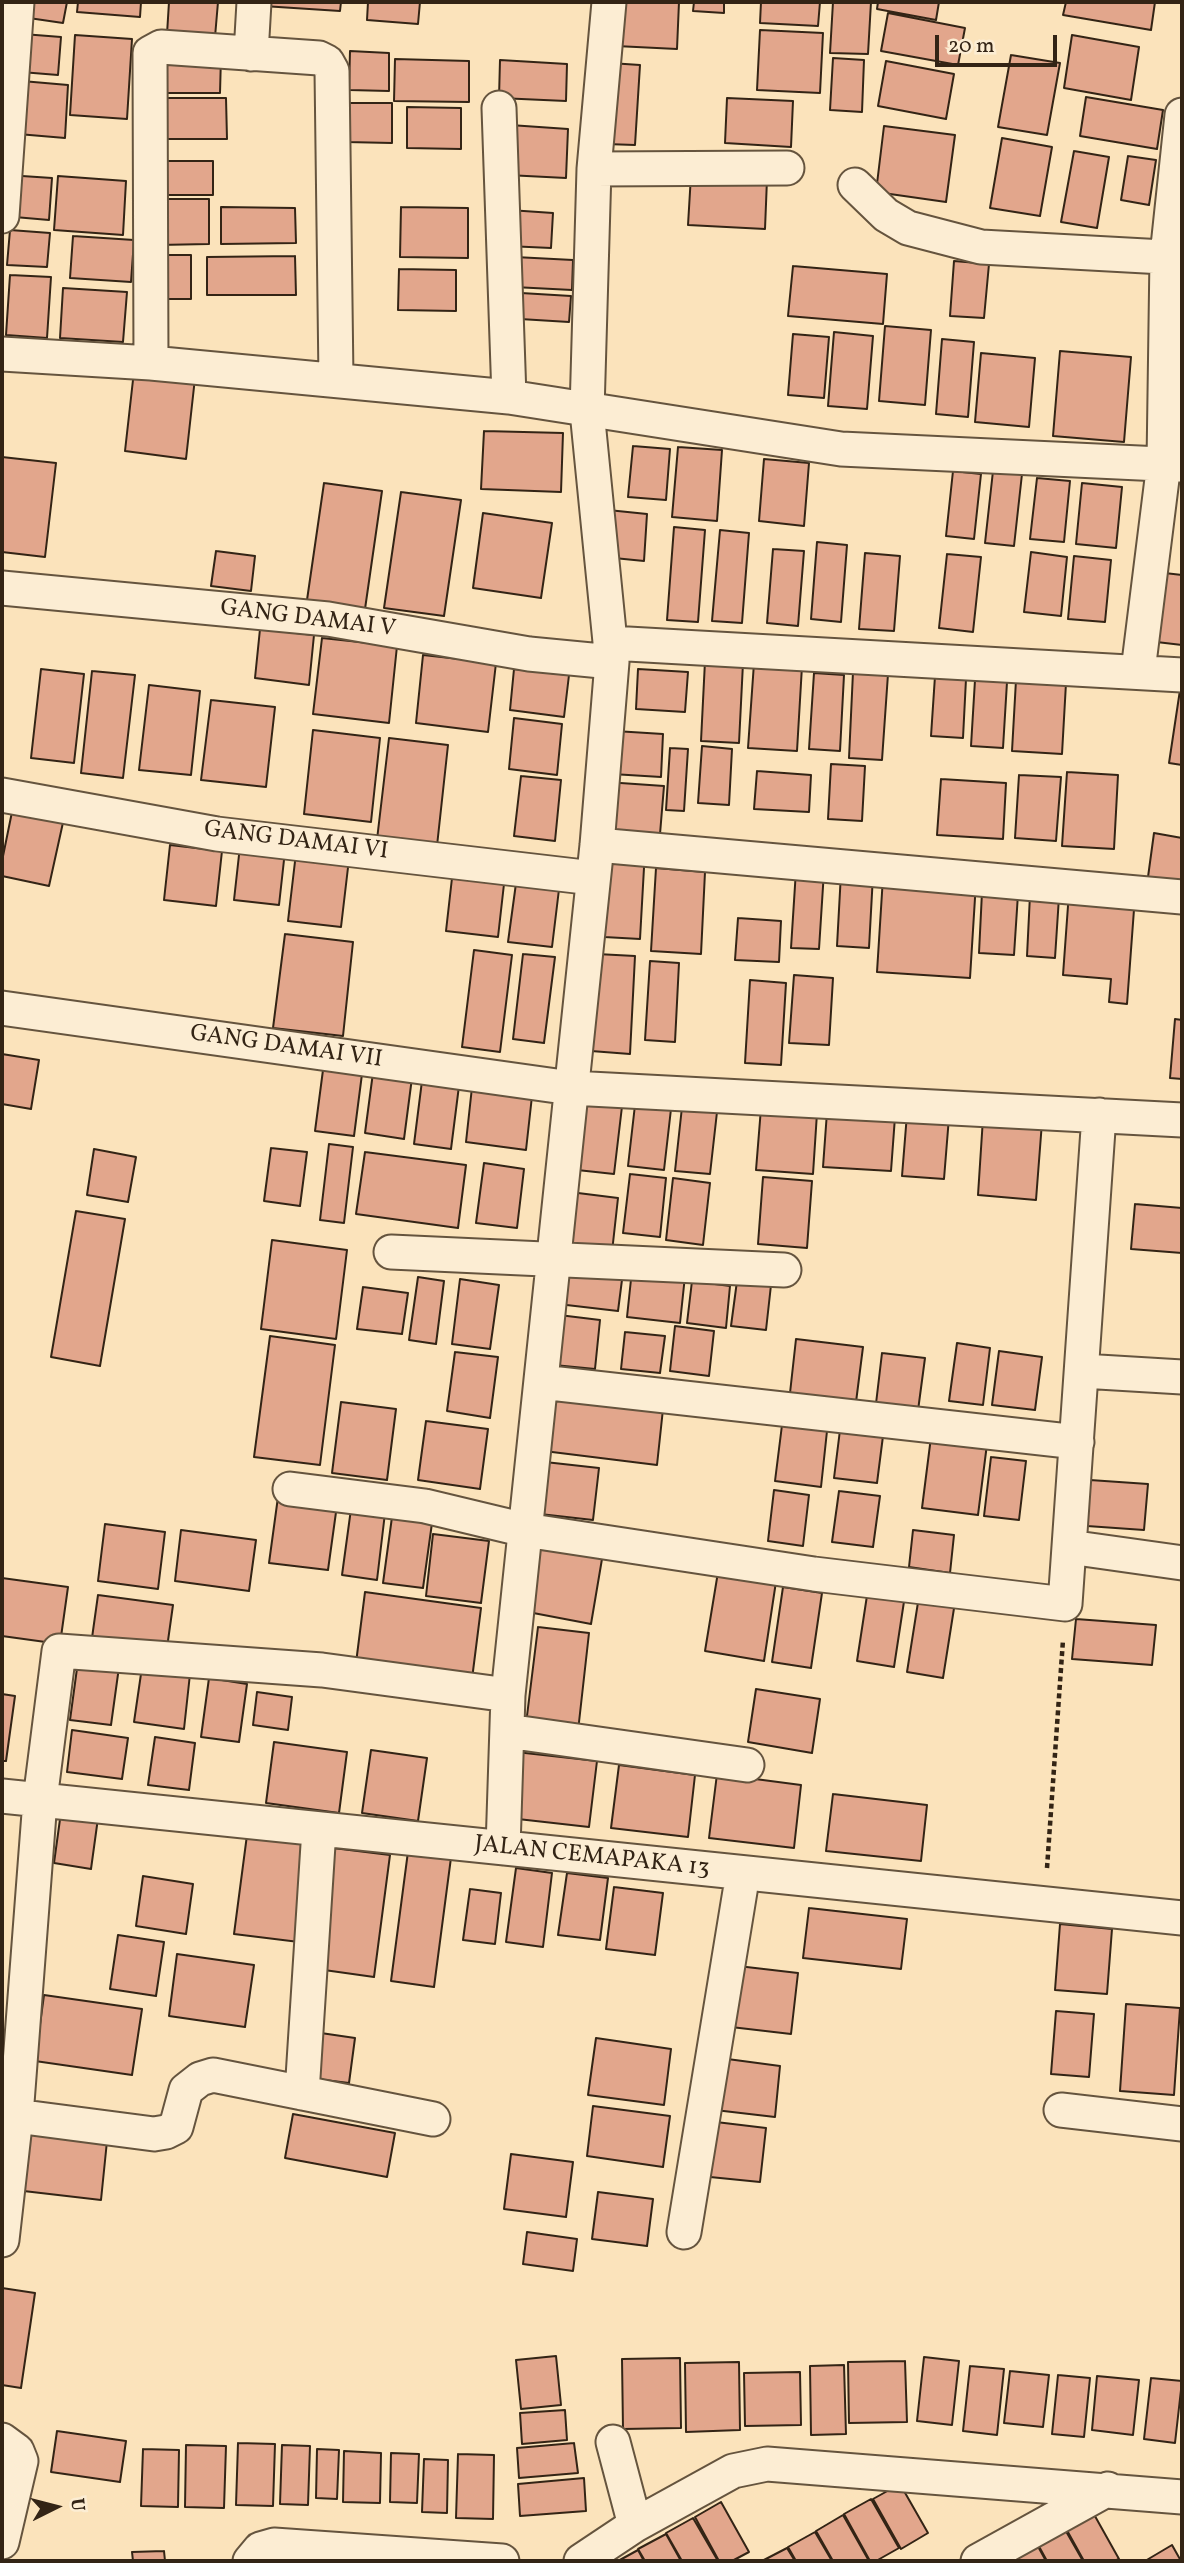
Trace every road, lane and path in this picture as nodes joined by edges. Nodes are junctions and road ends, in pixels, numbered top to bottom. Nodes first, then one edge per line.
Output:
1 (17, 2) edge
2 (254, 2) edge
3 (609, 2) edge
4 (250, 54) junction
5 (499, 108) dead end
6 (1182, 116) edge
7 (787, 168) dead end
8 (594, 169) junction
9 (855, 185) dead end
10 (2, 216) edge
11 (1175, 257) edge
12 (2, 354) edge
13 (151, 363) junction
14 (336, 379) junction
15 (509, 397) junction
16 (587, 411) junction
17 (1173, 464) edge
18 (2, 588) edge
19 (611, 652) junction
20 (1138, 671) junction
21 (1182, 676) edge
22 (2, 795) edge
23 (597, 845) junction
24 (593, 878) junction
25 (1182, 897) edge
26 (2, 1008) edge
27 (571, 1088) junction
28 (1099, 1115) junction
29 (1182, 1120) edge
30 (391, 1252) dead end
31 (555, 1261) junction
32 (784, 1270) dead end
33 (1082, 1371) junction
34 (1182, 1377) edge
35 (541, 1382) junction
36 (1077, 1442) junction
37 (290, 1489) dead end
38 (525, 1530) junction
39 (1069, 1547) junction
40 (1182, 1563) edge
41 (1065, 1604) junction
42 (508, 1695) junction
43 (507, 1731) junction
44 (747, 1765) dead end
45 (2, 1796) edge
46 (40, 1800) junction
47 (319, 1829) junction
48 (503, 1848) junction
49 (743, 1873) junction
50 (1045, 1904) junction
51 (1182, 1918) edge
52 (302, 2093) junction
53 (1061, 2110) dead end
54 (16, 2116) junction
55 (433, 2119) dead end
56 (1182, 2124) edge
57 (684, 2232) dead end
58 (2, 2240) edge
59 (2, 2440) edge
60 (613, 2442) dead end
61 (1108, 2489) junction
62 (1182, 2497) edge
63 (635, 2525) junction
64 (2, 2542) edge
65 (250, 2561) edge
66 (502, 2561) edge
67 (582, 2561) edge
68 (978, 2561) edge

1 - 10 street
2 - 4 street
3 - 8 street
4 - 13 street
4 - 14 street
5 - 15 street
6 - 11 street
7 - 8 street
8 - 16 street
9 - 11 street
11 - 17 street
12 - 13 street
13 - 14 street
14 - 15 street
15 - 16 street
16 - 17 street
16 - 19 street
17 - 20 street
18 - 19 street, GANG DAMAI V
19 - 20 street, GANG DAMAI V
19 - 23 street
20 - 21 street, GANG DAMAI V
22 - 24 street, GANG DAMAI VI
23 - 24 street
23 - 25 street
24 - 27 street
26 - 27 street, GANG DAMAI VII
27 - 28 street, GANG DAMAI VII
27 - 31 street
28 - 29 street, GANG DAMAI VII
28 - 33 street
30 - 31 street
31 - 32 street
31 - 35 street
33 - 34 street
33 - 36 street
35 - 36 street
35 - 38 street
36 - 39 street
37 - 38 street
38 - 41 street
38 - 42 street
39 - 40 street
39 - 41 street
41 - 50 path
42 - 43 street
42 - 46 street
43 - 44 street
43 - 48 street
45 - 46 street, JALAN CEMAPAKA 13
46 - 47 street, JALAN CEMAPAKA 13
46 - 54 street
47 - 48 street, JALAN CEMAPAKA 13
47 - 52 street
48 - 49 street, JALAN CEMAPAKA 13
49 - 50 street, JALAN CEMAPAKA 13
49 - 57 street
50 - 51 street, JALAN CEMAPAKA 13
52 - 54 street
52 - 55 street
53 - 56 street
54 - 58 street
59 - 64 street
60 - 63 street
61 - 62 street
61 - 63 street
61 - 68 street
63 - 67 street
65 - 66 street

